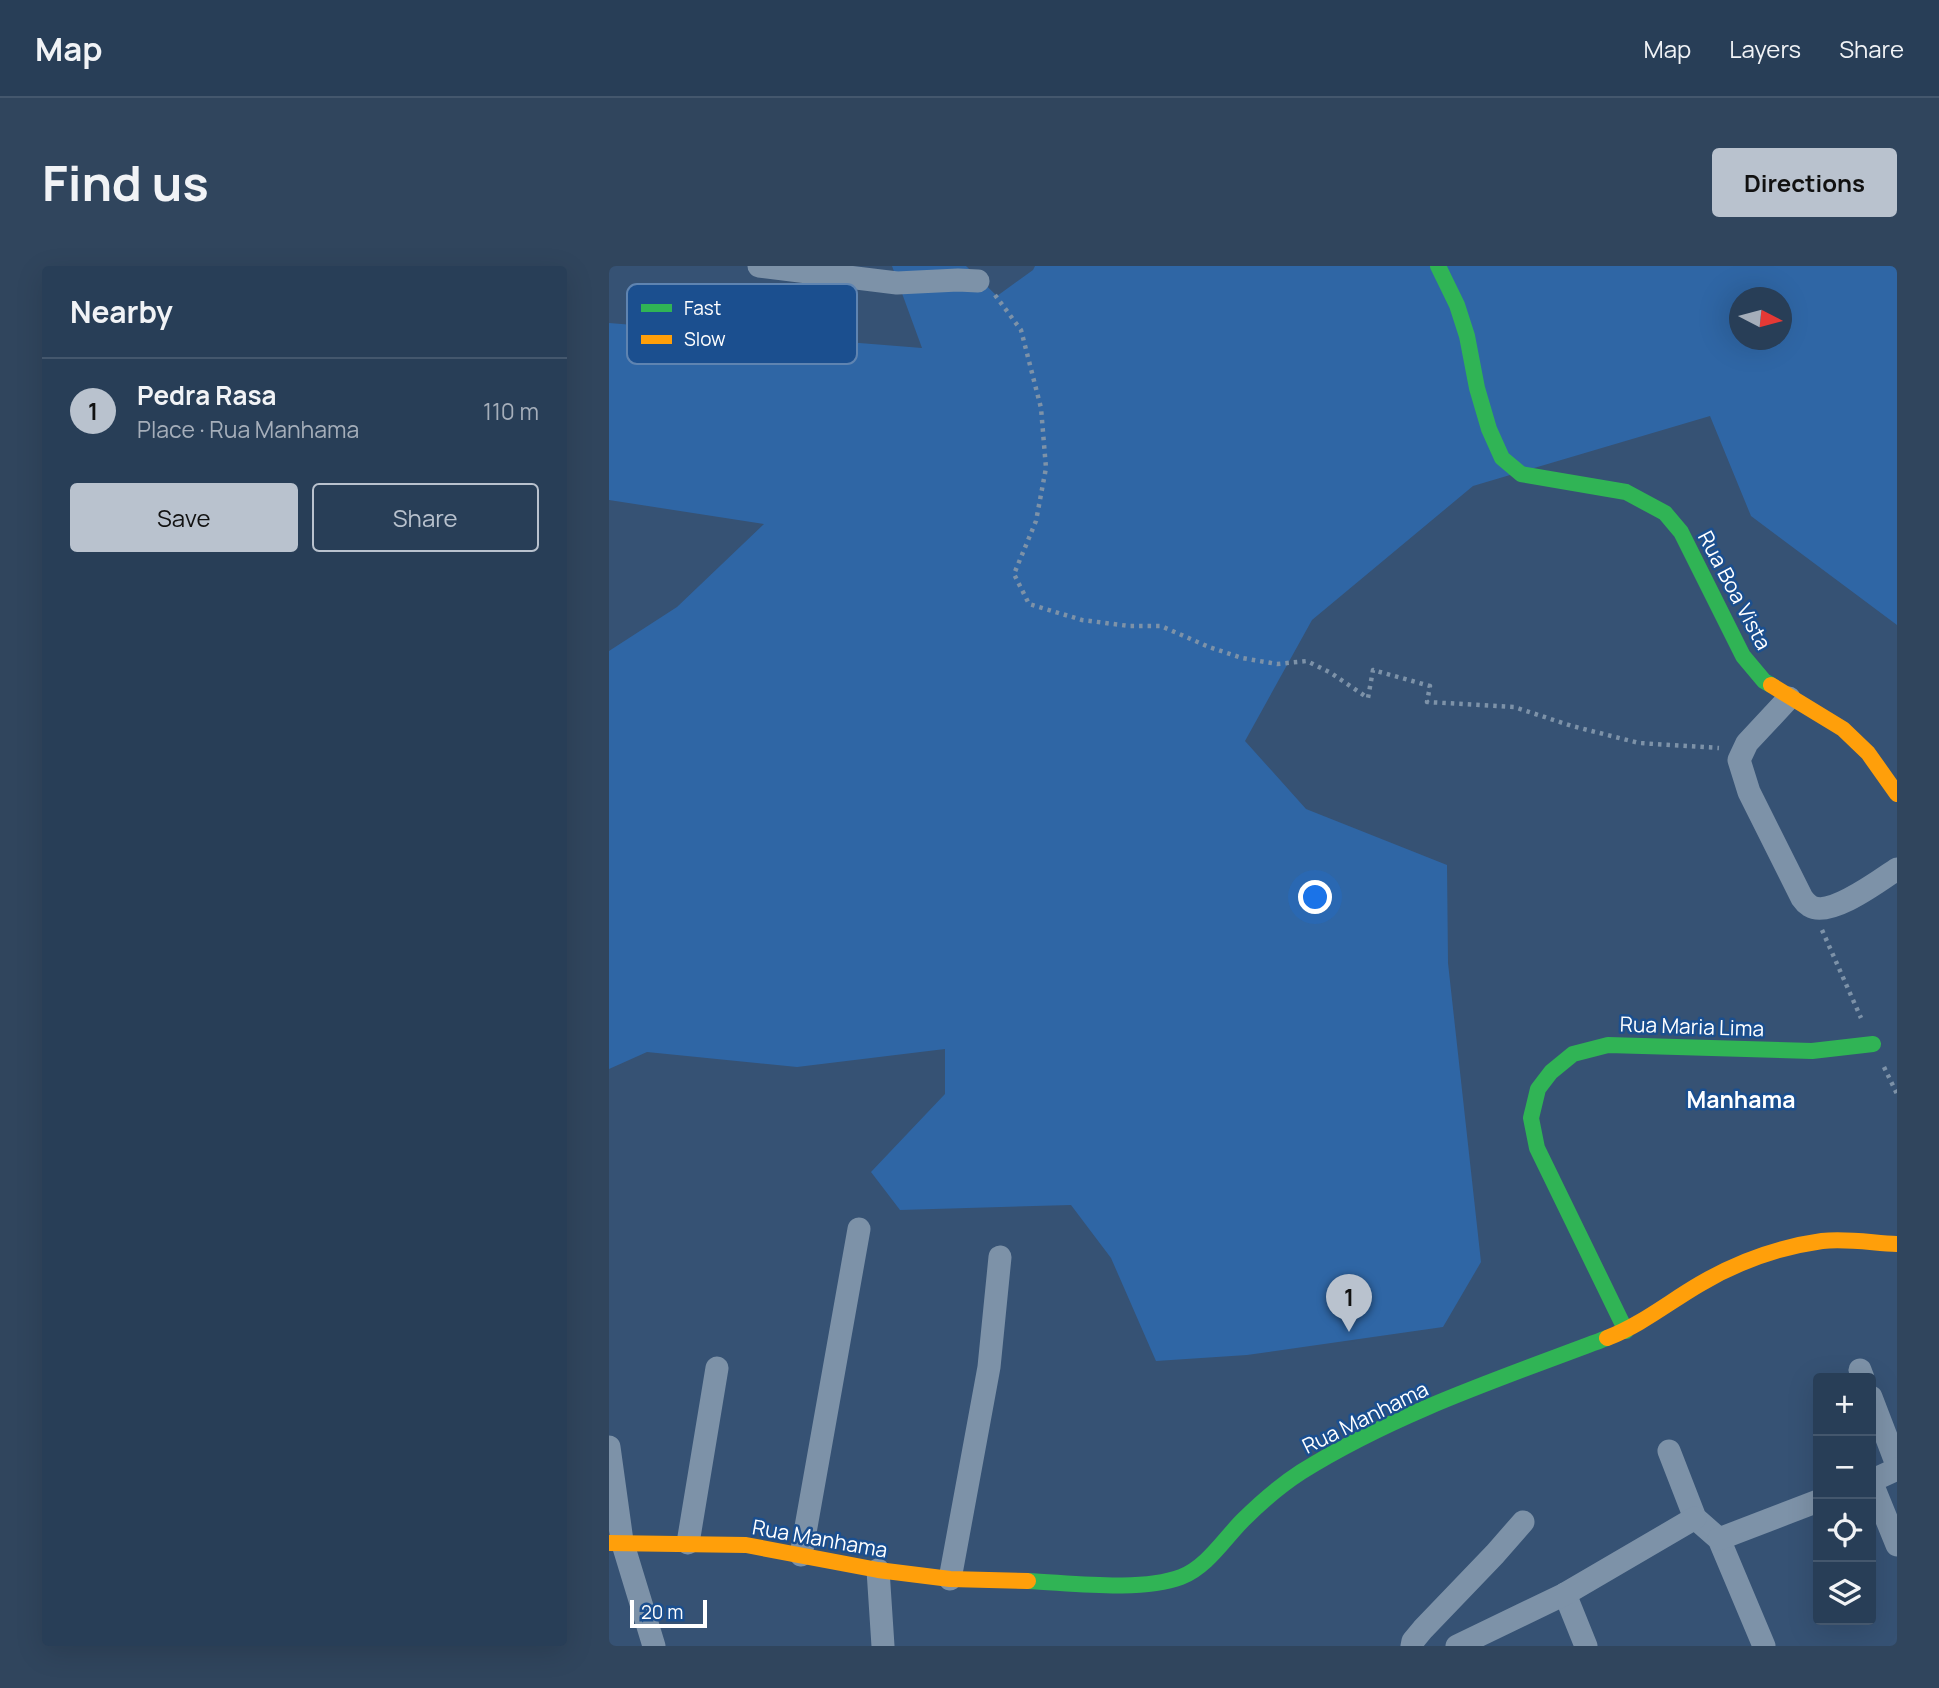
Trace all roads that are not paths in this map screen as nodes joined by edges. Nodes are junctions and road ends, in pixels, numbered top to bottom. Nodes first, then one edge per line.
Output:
1 (759, 266) edge
2 (1438, 266) edge
3 (978, 281) road end
4 (1789, 698) junction
5 (1897, 793) edge
6 (1897, 869) edge
7 (1873, 1044) road end
8 (859, 1229) dead end
9 (1897, 1244) edge
10 (1000, 1257) dead end
11 (1626, 1331) junction
12 (717, 1368) dead end
13 (1876, 1410) edge
14 (609, 1447) edge
15 (1669, 1451) dead end
16 (1897, 1467) edge
17 (1876, 1478) edge
18 (1876, 1493) edge
19 (1813, 1503) edge
20 (1695, 1518) junction
21 (1523, 1521) dead end
22 (1719, 1539) junction
23 (616, 1542) edge
24 (688, 1543) junction
25 (1897, 1545) edge
26 (801, 1555) junction
27 (878, 1570) junction
28 (950, 1579) junction
29 (1565, 1594) junction
30 (654, 1646) edge
31 (883, 1646) edge
32 (1412, 1646) edge
33 (1457, 1646) edge
34 (1586, 1646) edge
35 (1764, 1646) edge

1 - 3 street
2 - 4 street, Rua Boa Vista
4 - 5 street, Rua Boa Vista
4 - 6 street
7 - 11 street, Rua Maria Lima
8 - 26 street
9 - 11 street, Rua Manhama
10 - 28 street
11 - 28 street, Rua Manhama
12 - 24 street
13 - 16 street
14 - 23 street
15 - 20 street
16 - 17 street
18 - 25 street
19 - 22 street
20 - 22 street
20 - 29 street
21 - 32 street
22 - 35 street
23 - 24 street, Rua Manhama
23 - 30 street
24 - 26 street, Rua Manhama
26 - 27 street, Rua Manhama
27 - 28 street, Rua Manhama
27 - 31 street
29 - 33 street
29 - 34 street

